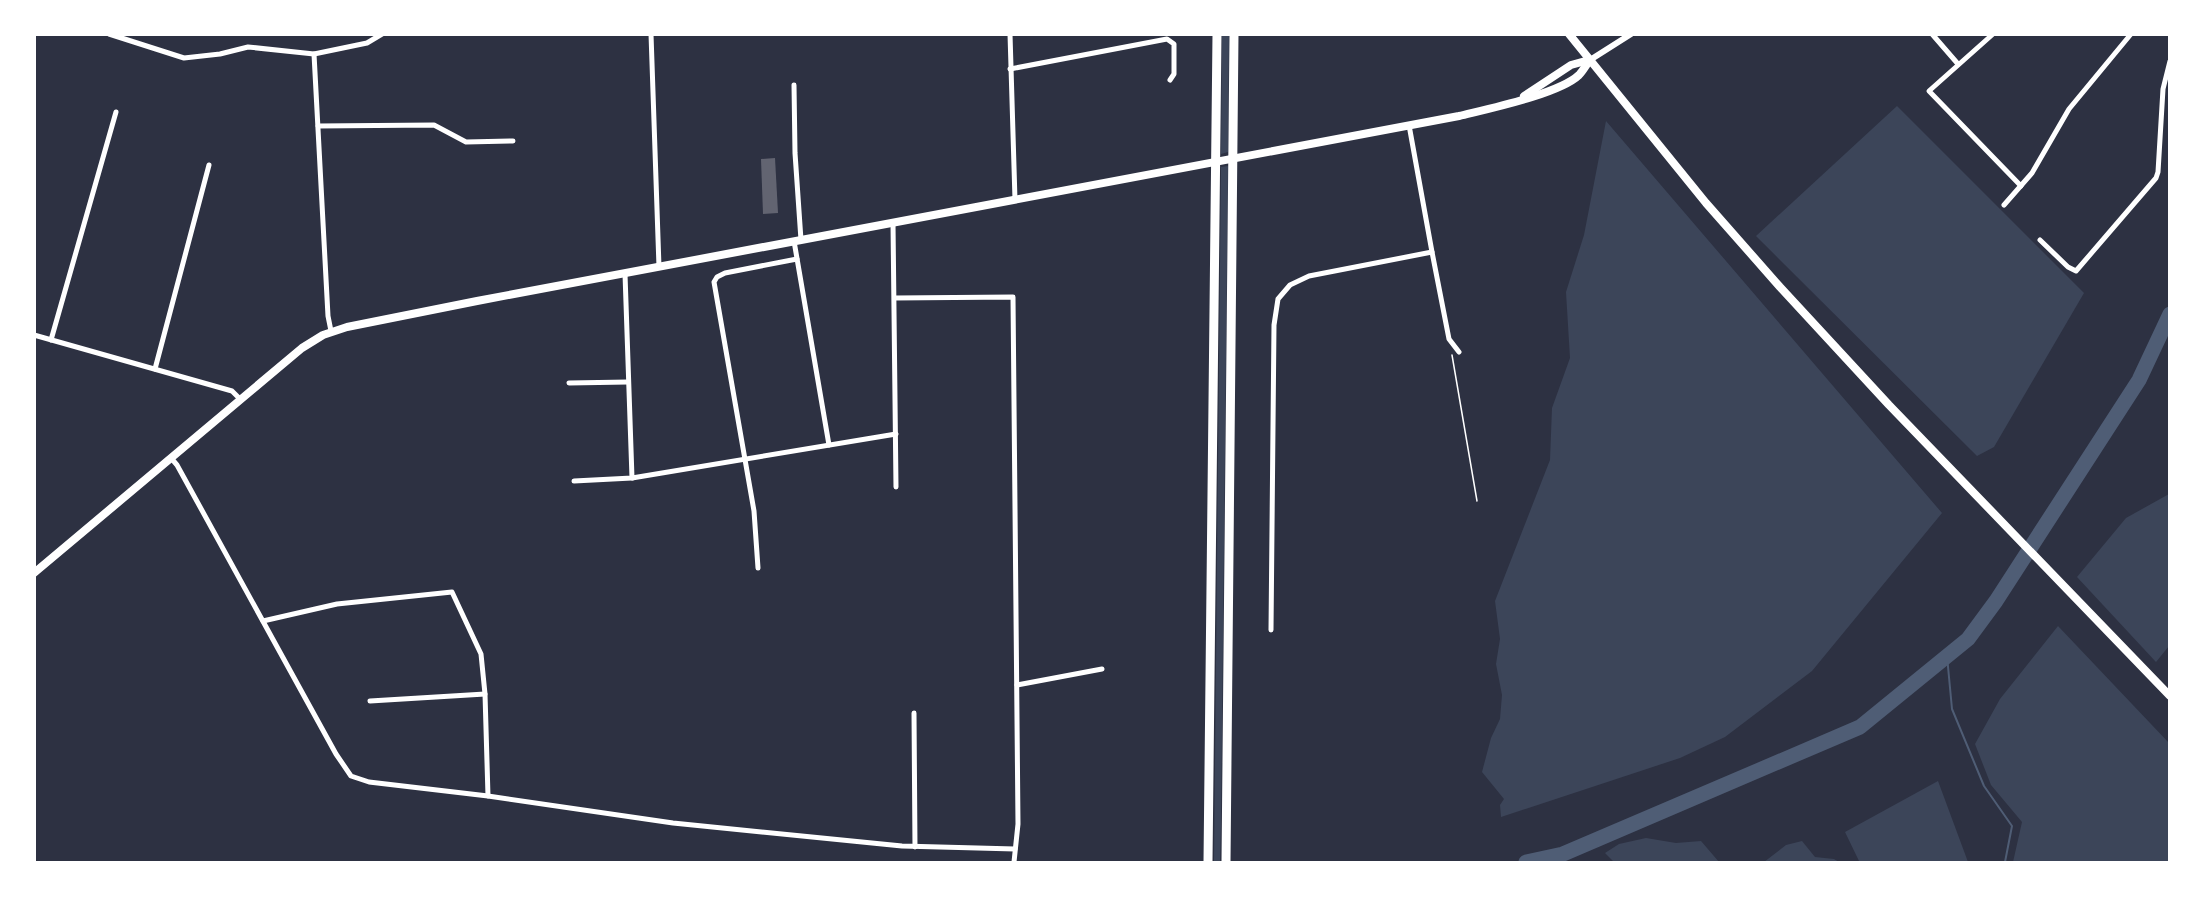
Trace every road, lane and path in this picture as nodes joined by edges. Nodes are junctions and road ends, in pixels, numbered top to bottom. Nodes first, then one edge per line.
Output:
1 (109, 34) edge
2 (382, 34) edge
3 (651, 34) edge
4 (1010, 34) edge
5 (1217, 34) edge
6 (1234, 34) edge
7 (1569, 34) edge
8 (1631, 34) edge
9 (1932, 34) edge
10 (1993, 34) edge
11 (2131, 34) edge
12 (314, 54) junction
13 (1590, 60) junction
14 (2169, 61) edge
15 (1958, 64) junction
16 (1010, 69) junction
17 (1170, 80) dead end
18 (794, 85) dead end
19 (1515, 101) junction
20 (116, 112) dead end
21 (1409, 125) junction
22 (318, 126) junction
23 (513, 141) dead end
24 (209, 165) dead end
25 (2021, 186) junction
26 (1015, 200) junction
27 (2004, 205) dead end
28 (893, 223) junction
29 (2040, 240) dead end
30 (798, 241) junction
31 (1432, 252) junction
32 (797, 259) junction
33 (659, 267) junction
34 (625, 274) junction
35 (895, 298) junction
36 (331, 331) junction
37 (34, 335) edge
38 (1449, 339) junction
39 (51, 340) junction
40 (1459, 352) dead end
41 (155, 369) junction
42 (628, 382) junction
43 (569, 383) dead end
44 (240, 399) junction
45 (896, 434) junction
46 (829, 445) junction
47 (171, 458) junction
48 (745, 459) junction
49 (632, 478) junction
50 (574, 481) dead end
51 (896, 487) dead end
52 (1477, 501) dead end
53 (758, 568) dead end
54 (34, 573) edge
55 (263, 621) junction
56 (1271, 630) dead end
57 (1102, 669) dead end
58 (1017, 685) junction
59 (485, 694) junction
60 (2169, 696) edge
61 (370, 701) dead end
62 (914, 712) dead end
63 (488, 796) junction
64 (915, 847) junction
65 (1015, 849) junction
66 (1014, 862) edge
67 (1208, 862) edge
68 (1226, 862) edge

1 - 12 street
2 - 12 street
3 - 33 street
4 - 16 street
5 - 67 highway
6 - 68 highway
7 - 13 main road
8 - 13 street
9 - 15 street
10 - 15 street
11 - 25 street
12 - 22 street
13 - 19 main road
13 - 19 main road
13 - 60 main road
14 - 29 street
15 - 25 street
16 - 17 street
16 - 26 street
18 - 30 street
19 - 21 main road
20 - 39 street
21 - 26 main road
21 - 31 street
22 - 23 street
22 - 36 street
24 - 41 street
25 - 27 street
26 - 28 main road
28 - 30 main road
28 - 35 street
30 - 32 street
30 - 33 main road
31 - 38 street
31 - 56 street
32 - 46 street
32 - 48 street
33 - 34 main road
34 - 36 main road
34 - 42 street
35 - 45 street
35 - 58 street
36 - 44 main road
37 - 39 street
38 - 40 street
38 - 52 path
39 - 41 street
41 - 44 street
42 - 43 street
42 - 49 street
44 - 47 main road
45 - 46 street
45 - 51 street
46 - 48 street
47 - 54 main road
47 - 55 street
48 - 49 street
48 - 53 street
49 - 50 street
55 - 59 street
55 - 63 street
57 - 58 street
58 - 65 street
59 - 61 street
59 - 63 street
62 - 64 street
63 - 64 street
64 - 65 street
65 - 66 street

